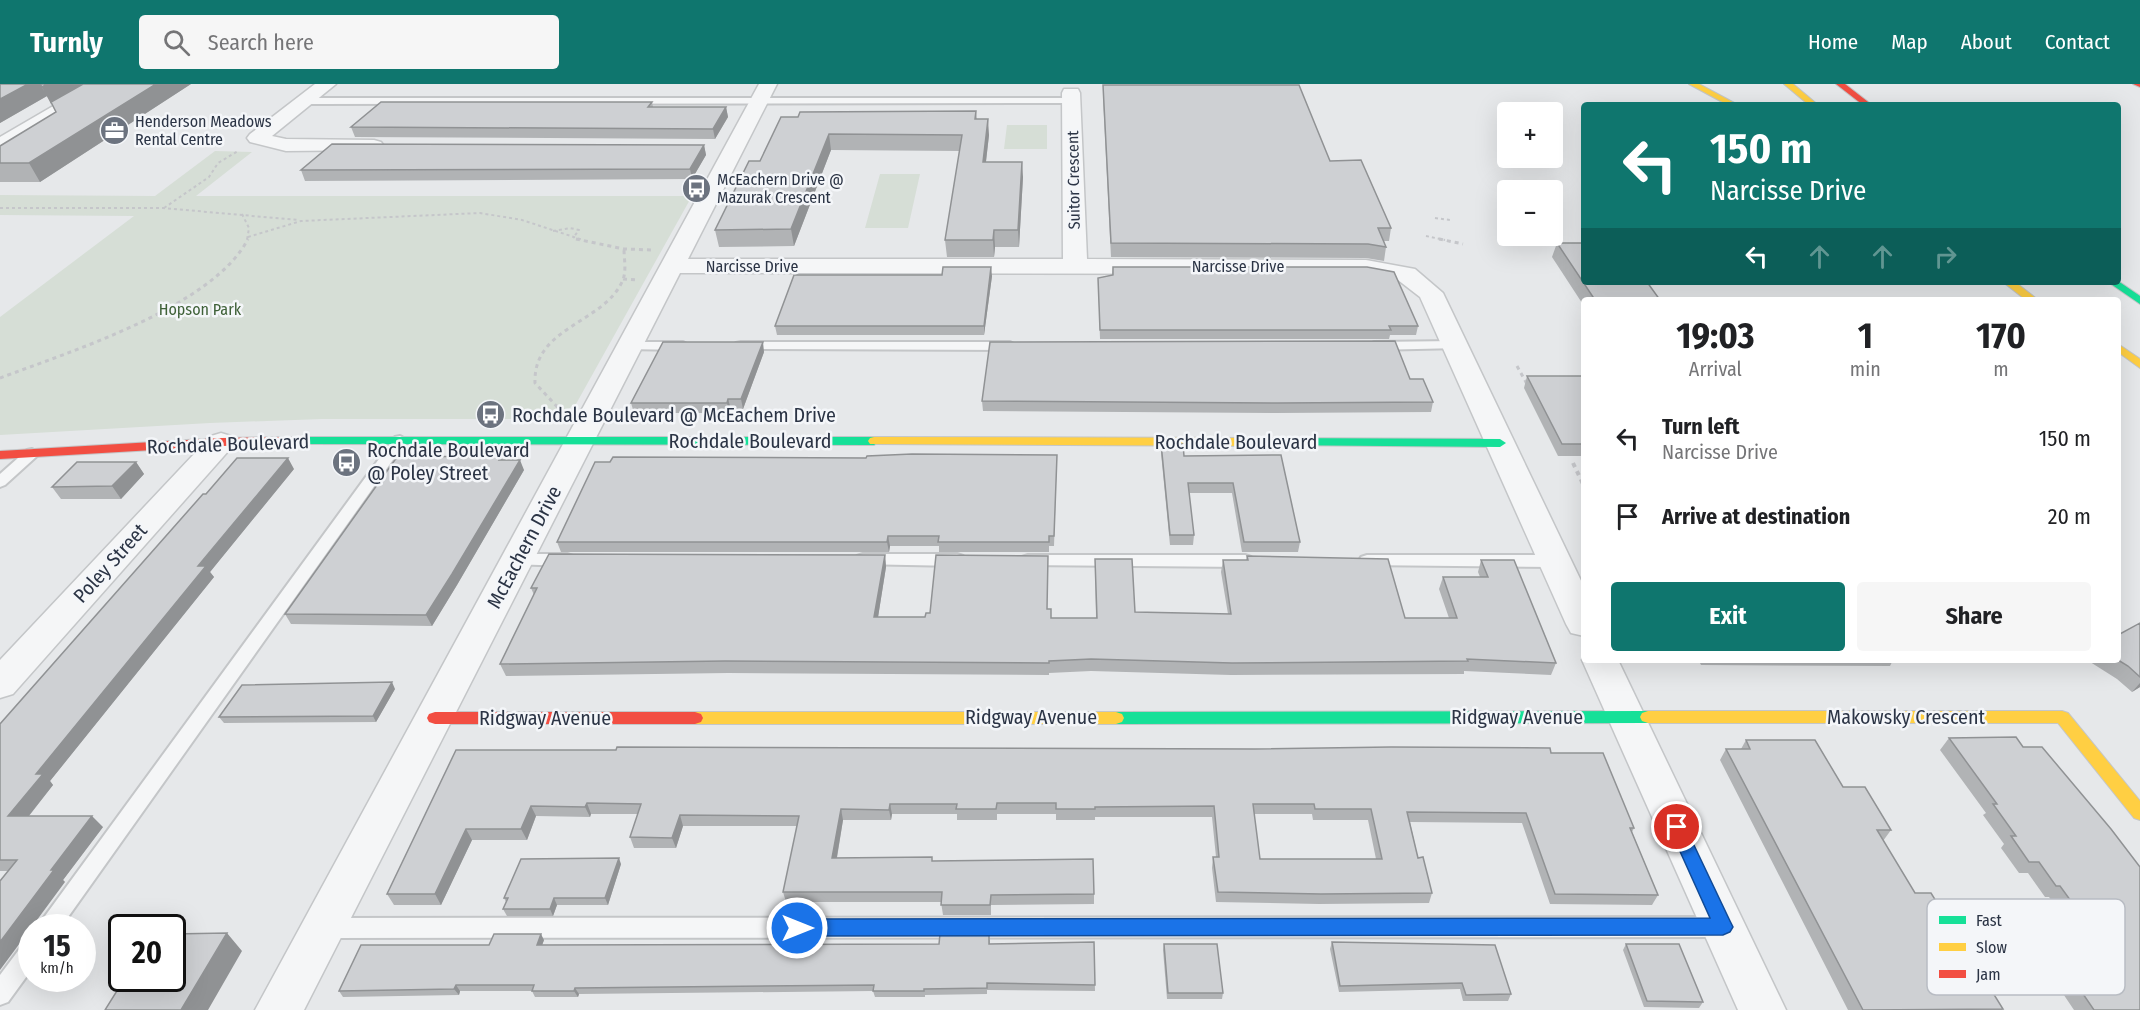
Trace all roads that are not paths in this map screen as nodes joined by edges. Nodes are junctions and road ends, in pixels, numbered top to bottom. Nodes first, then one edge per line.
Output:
1 (104, 84) edge
2 (327, 84) edge
3 (1693, 84) edge
4 (1790, 86) edge
5 (1842, 86) edge
6 (763, 93) edge
7 (1071, 97) joint
8 (305, 101) junction
9 (1728, 102) edge
10 (1810, 102) edge
11 (1864, 102) edge
12 (0, 145) edge
13 (394, 146) edge
14 (668, 258) junction
15 (1075, 266) junction
16 (2012, 285) edge
17 (2117, 285) edge
18 (2029, 297) edge
19 (2140, 301) edge
20 (1455, 345) junction
21 (630, 346) junction
22 (703, 346) edge
23 (727, 346) edge
24 (1025, 346) edge
25 (1360, 346) edge
26 (2121, 349) edge
27 (2121, 362) edge
28 (2140, 365) edge
29 (2140, 374) edge
30 (572, 428) junction
31 (400, 440) junction
32 (221, 442) junction
33 (1500, 442) junction
34 (32, 453) junction
35 (0, 455) edge
36 (0, 482) edge
37 (517, 560) junction
38 (589, 560) edge
39 (851, 560) edge
40 (970, 561) edge
41 (1006, 561) edge
42 (1257, 561) edge
43 (1352, 561) edge
44 (1555, 561) junction
45 (1581, 617) edge
46 (1601, 663) edge
47 (0, 684) edge
48 (1626, 716) junction
49 (435, 718) junction
50 (2140, 813) edge
51 (57, 914) edge
52 (1723, 927) junction
53 (322, 928) junction
54 (18, 969) edge
55 (0, 994) edge
56 (279, 1010) edge
57 (1762, 1010) edge

1 - 12 street
2 - 8 street
3 - 9 main road
4 - 10 main road
5 - 11 main road
6 - 7 lane
6 - 8 lane
6 - 14 street, McEachern Drive
7 - 15 street, Suitor Crescent
8 - 13 street
14 - 15 street, Narcisse Drive
14 - 21 street, McEachern Drive
15 - 20 street, Narcisse Drive
16 - 18 main road
17 - 19 main road
20 - 25 lane
20 - 33 street, Narcisse Drive
21 - 22 lane
21 - 30 street, McEachern Drive
23 - 24 lane
26 - 28 main road
27 - 29 main road
30 - 31 main road, Rochdale Boulevard
30 - 33 main road, Rochdale Boulevard
30 - 37 street, McEachern Drive
31 - 32 main road, Rochdale Boulevard
31 - 51 lane
32 - 34 main road, Rochdale Boulevard
32 - 47 street, Poley Street
33 - 44 street, Narcisse Drive
34 - 35 main road, Rochdale Boulevard
34 - 36 lane
37 - 38 lane
37 - 49 street, McEachern Drive
39 - 40 lane
41 - 42 lane
43 - 44 lane
44 - 45 street, Narcisse Drive
46 - 48 street
48 - 49 main road, Ridgway Avenue
48 - 50 main road, Makowsky Crescent
48 - 52 street
49 - 53 street, McEachern Drive
52 - 53 lane
52 - 57 street
53 - 56 street, McEachern Drive
54 - 55 lane

